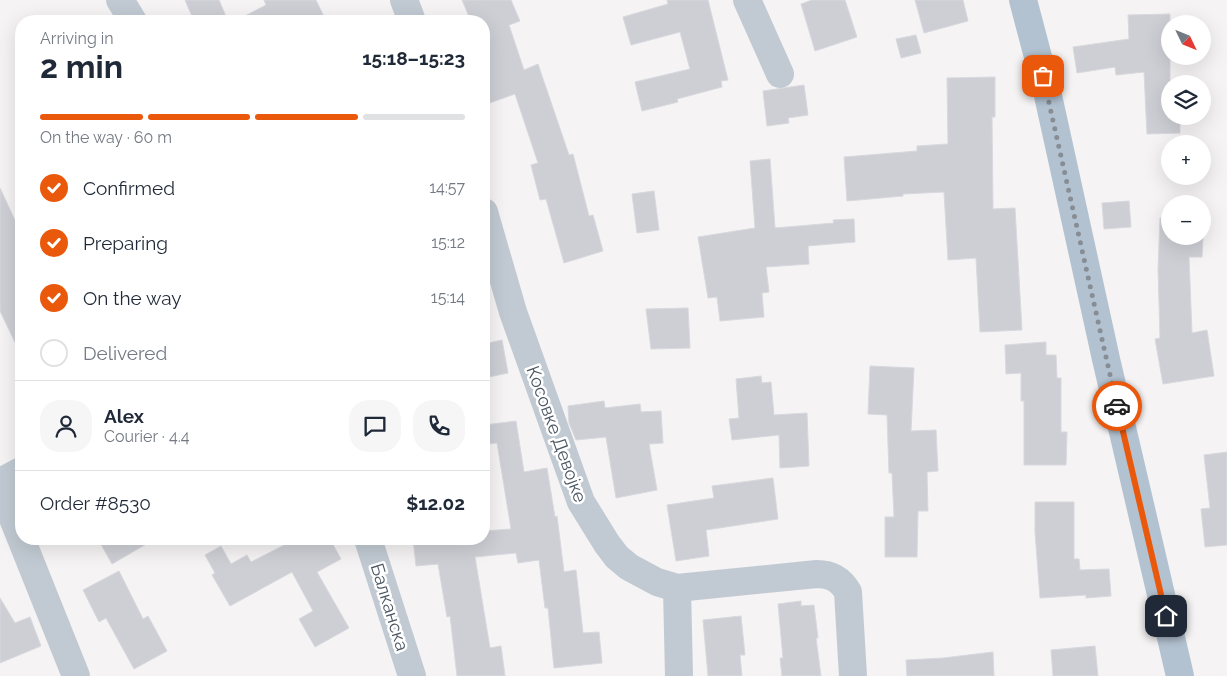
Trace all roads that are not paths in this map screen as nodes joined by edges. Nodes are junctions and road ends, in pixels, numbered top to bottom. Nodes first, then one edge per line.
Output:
1 (120, 0) edge
2 (404, 0) edge
3 (747, 0) edge
4 (1023, 0) edge
5 (129, 15) edge
6 (410, 15) edge
7 (780, 74) dead end
8 (490, 233) edge
9 (15, 475) edge
10 (0, 482) edge
11 (0, 486) edge
12 (15, 524) edge
13 (24, 545) edge
14 (370, 545) edge
15 (677, 588) junction
16 (76, 676) edge
17 (412, 676) edge
18 (679, 676) edge
19 (852, 676) edge
20 (1180, 676) edge

1 - 5 street
2 - 6 street
3 - 7 street
4 - 20 main road
8 - 15 street, Косовке Девојке
9 - 10 street
11 - 12 street
13 - 16 street
14 - 17 street, Балканска
15 - 18 street
15 - 19 street

